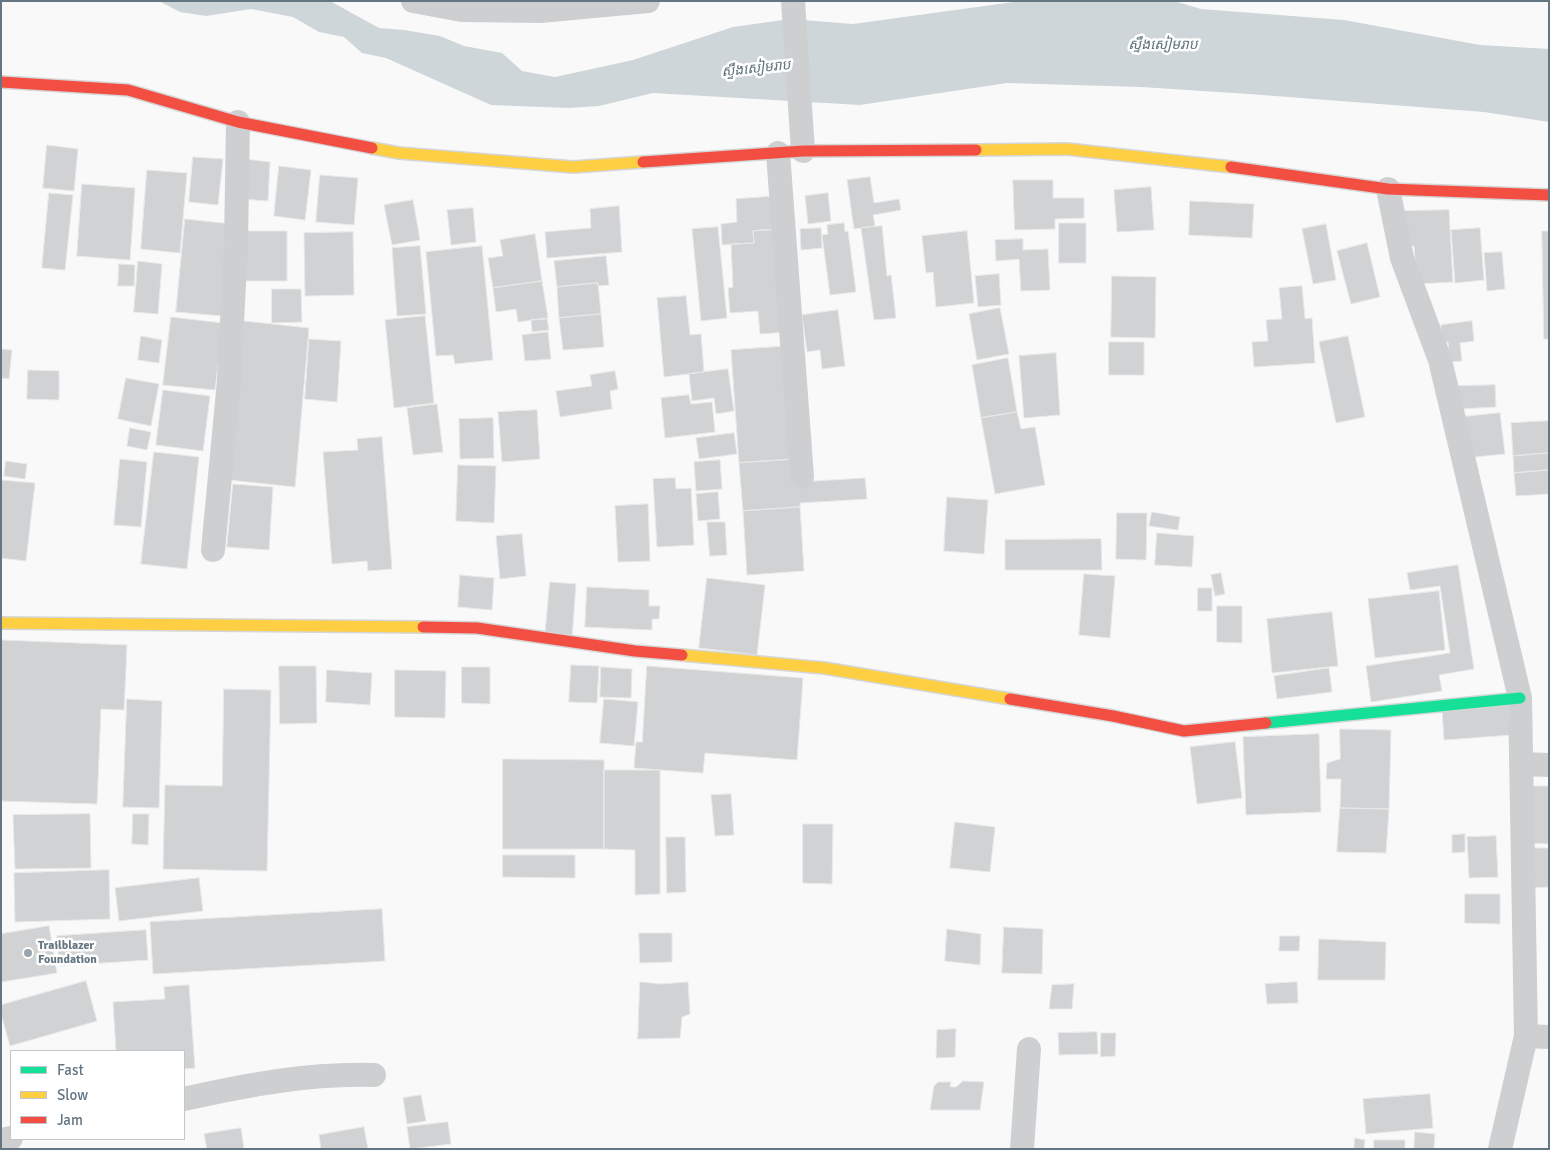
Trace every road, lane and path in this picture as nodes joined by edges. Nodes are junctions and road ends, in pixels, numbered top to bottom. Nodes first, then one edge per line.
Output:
1 (413, 1) edge
2 (648, 1) edge
3 (793, 2) edge
4 (1, 82) edge
5 (238, 122) junction
6 (803, 151) junction
7 (778, 153) junction
8 (1388, 190) junction
9 (1549, 195) edge
10 (802, 477) dead end
11 (213, 550) dead end
12 (1, 623) edge
13 (1520, 698) junction
14 (1521, 764) junction
15 (1549, 765) edge
16 (1537, 1036) edge
17 (1029, 1049) dead end
18 (374, 1076) dead end
19 (185, 1099) edge
20 (1022, 1149) edge
21 (1500, 1149) edge

1 - 2 street
3 - 6 street
4 - 5 street
5 - 7 street
5 - 11 street
6 - 7 street
6 - 8 street
7 - 10 street
8 - 9 street
8 - 13 street
12 - 13 street
13 - 14 street
14 - 15 street
14 - 16 street
16 - 21 street
17 - 20 street
18 - 19 street

